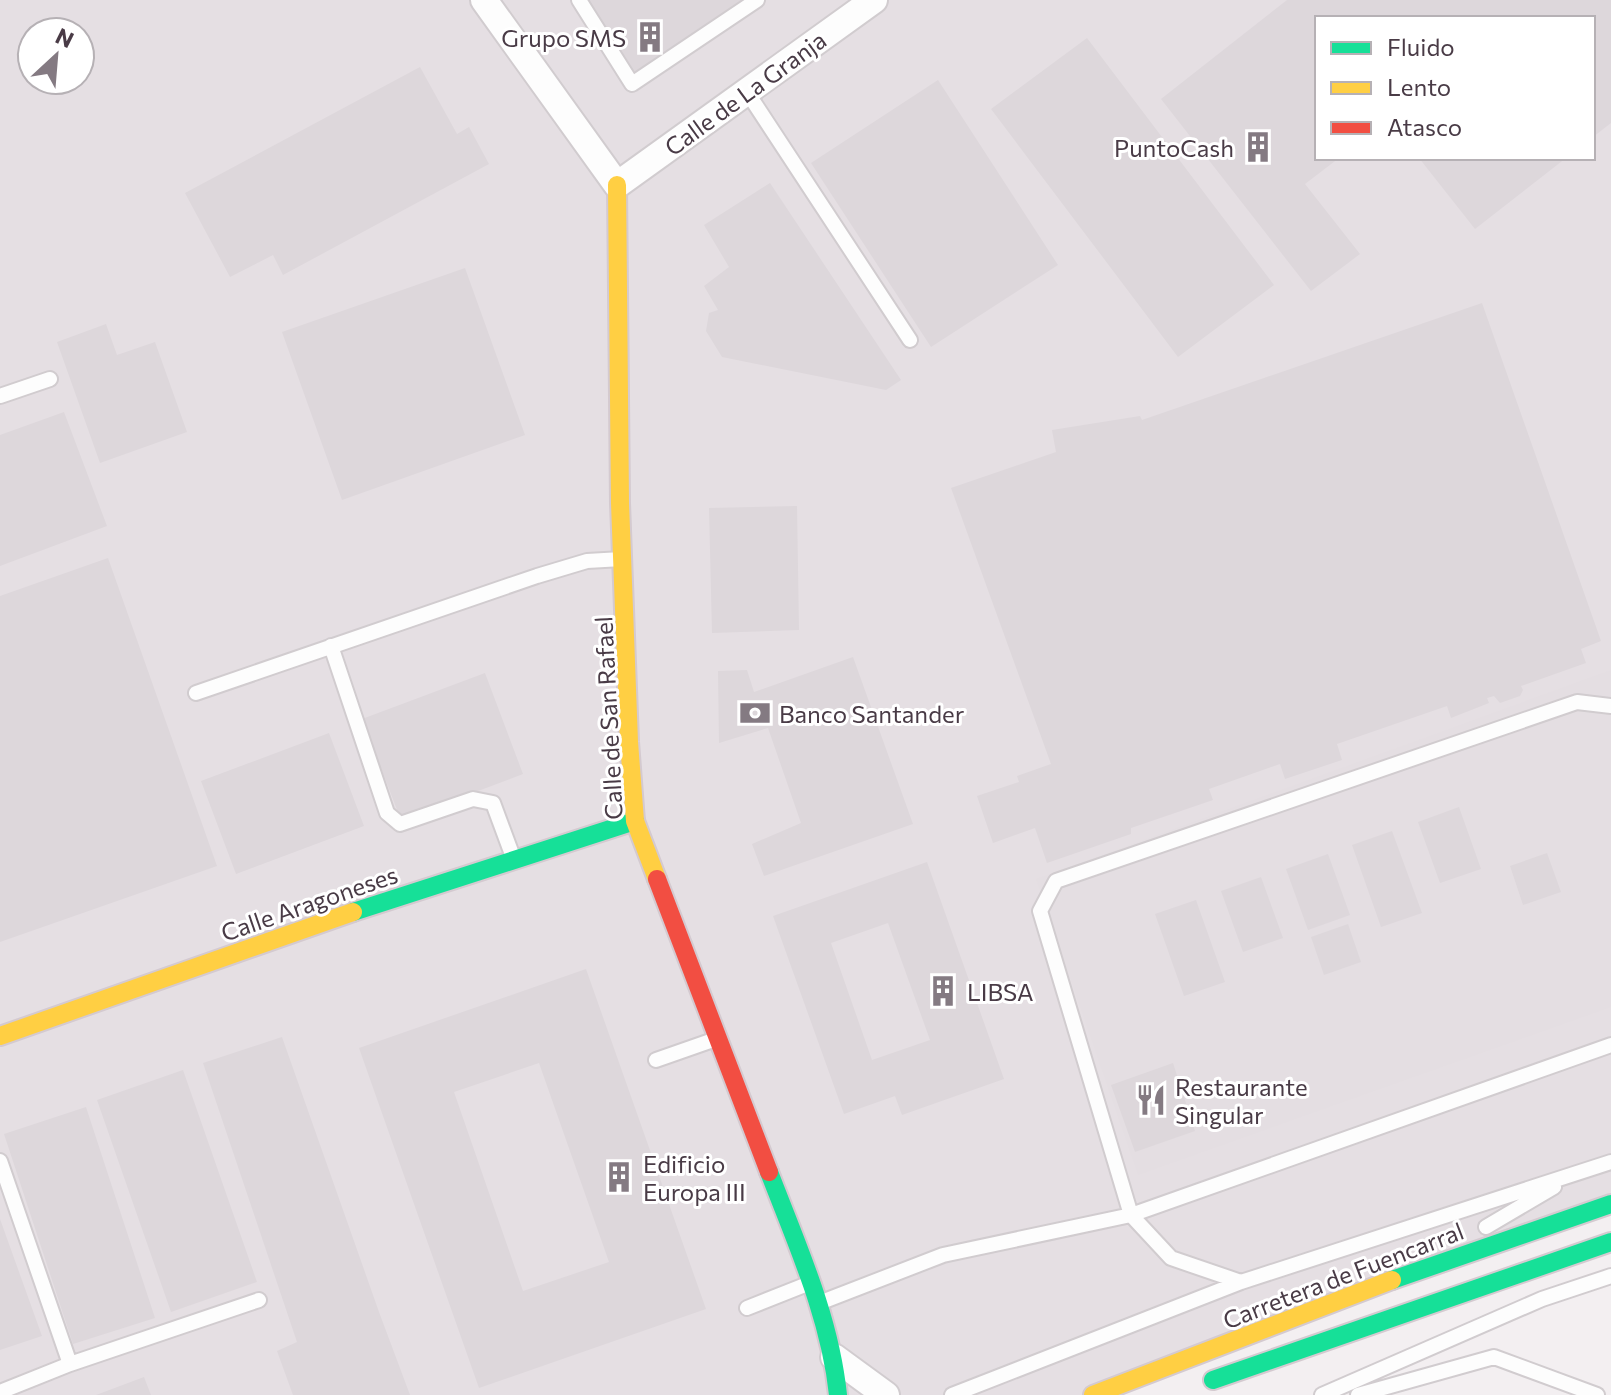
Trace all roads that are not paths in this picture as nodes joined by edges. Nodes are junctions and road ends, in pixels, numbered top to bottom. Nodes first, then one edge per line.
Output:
1 (579, 0) edge
2 (757, 0) edge
3 (874, 0) edge
4 (487, 1) edge
5 (747, 92) junction
6 (617, 185) junction
7 (910, 340) dead end
8 (50, 379) dead end
9 (0, 396) edge
10 (623, 558) junction
11 (331, 646) junction
12 (196, 693) dead end
13 (1611, 706) edge
14 (635, 821) junction
15 (515, 860) junction
16 (0, 1036) edge
17 (717, 1039) junction
18 (1611, 1045) edge
19 (656, 1060) dead end
20 (0, 1161) edge
21 (1611, 1162) edge
22 (1578, 1172) junction
23 (1611, 1204) edge
24 (1131, 1215) junction
25 (1611, 1242) edge
26 (1404, 1275) junction
27 (1611, 1276) edge
28 (1241, 1282) junction
29 (810, 1283) junction
30 (259, 1300) dead end
31 (819, 1304) junction
32 (747, 1308) dead end
33 (834, 1357) junction
34 (70, 1364) junction
35 (1198, 1385) dead end
36 (0, 1392) edge
37 (838, 1395) edge
38 (886, 1395) edge
39 (952, 1395) edge
40 (1093, 1395) edge
41 (1322, 1395) edge
42 (1358, 1395) edge
43 (1597, 1395) edge

1 - 2 lane
3 - 5 street, Calle de La Granja
4 - 6 street
5 - 6 street, Calle de La Granja
5 - 7 lane
6 - 10 main road, Calle de San Rafael
8 - 9 lane
10 - 11 lane
10 - 14 main road, Calle de San Rafael
11 - 12 lane
11 - 15 lane
13 - 24 lane
14 - 15 main road, Calle Aragoneses
14 - 17 main road, Calle de San Rafael
15 - 16 main road, Calle Aragoneses
17 - 19 lane
17 - 29 main road, Calle de San Rafael
18 - 24 lane
20 - 34 lane
21 - 22 lane
22 - 26 lane
22 - 28 lane
23 - 26 main road, Carretera de Fuencarral
24 - 28 lane
24 - 31 lane
25 - 35 main road
26 - 40 main road, Carretera de Fuencarral
27 - 41 lane
28 - 39 lane
29 - 31 main road, Calle de San Rafael
29 - 32 lane
30 - 34 lane
31 - 33 main road, Calle de San Rafael
33 - 37 main road, Calle de San Rafael
33 - 38 street
34 - 36 lane
42 - 43 lane

